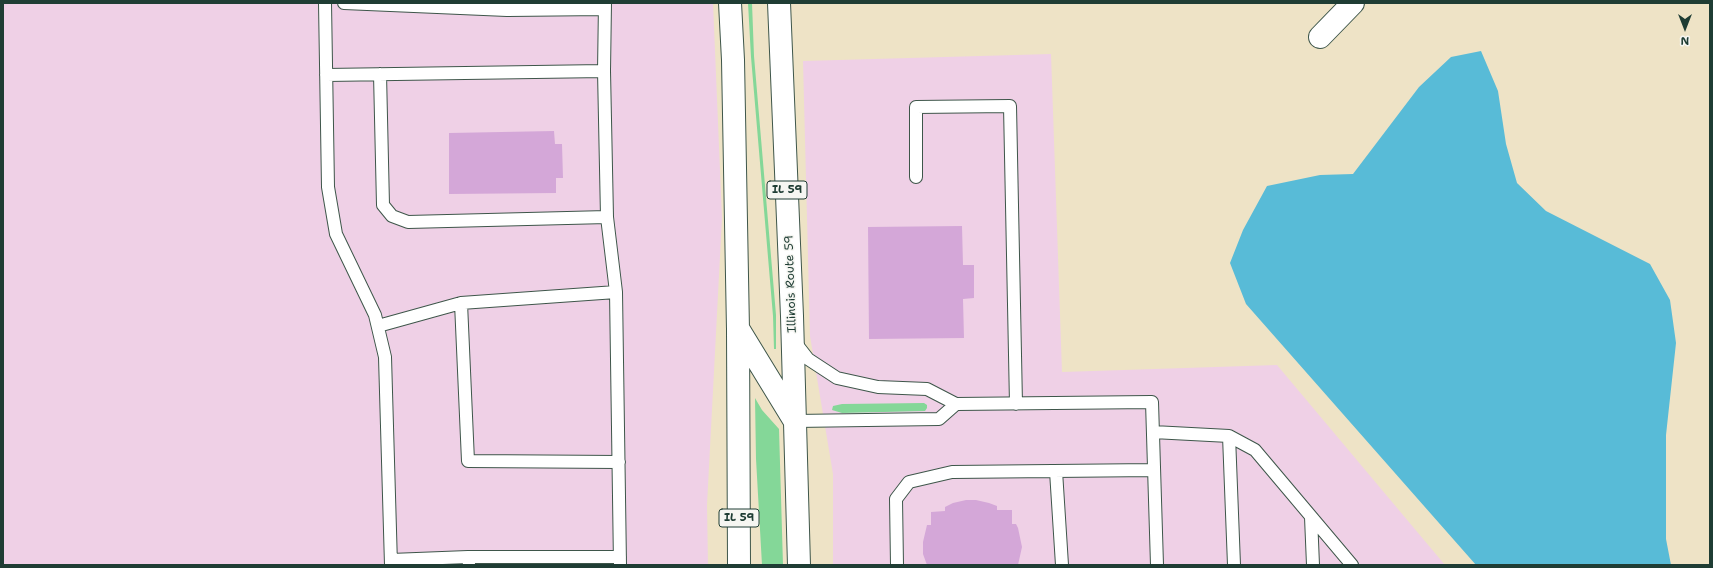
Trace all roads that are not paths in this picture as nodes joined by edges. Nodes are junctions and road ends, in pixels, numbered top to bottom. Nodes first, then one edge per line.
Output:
1 (325, 3) edge
2 (344, 3) edge
3 (730, 3) edge
4 (779, 3) edge
5 (1352, 3) edge
6 (452, 5) edge
7 (605, 6) edge
8 (1320, 37) dead end
9 (604, 71) junction
10 (380, 74) junction
11 (326, 75) junction
12 (916, 177) dead end
13 (607, 217) junction
14 (616, 292) junction
15 (461, 303) junction
16 (378, 326) junction
17 (738, 330) junction
18 (793, 340) junction
19 (956, 404) junction
20 (1016, 404) junction
21 (794, 421) junction
22 (1153, 432) junction
23 (1229, 436) junction
24 (619, 462) junction
25 (1154, 470) junction
26 (1056, 471) junction
27 (1312, 517) junction
28 (468, 561) edge
29 (620, 561) edge
30 (391, 562) edge
31 (739, 565) edge
32 (799, 565) edge
33 (897, 565) edge
34 (1062, 565) edge
35 (1156, 565) edge
36 (1234, 565) edge
37 (1313, 565) edge
38 (1352, 565) edge

1 - 11 lane
2 - 6 lane
3 - 17 main road, IL 59
4 - 18 main road, Illinois Route 59 / IL 59
5 - 8 main road
6 - 7 lane
7 - 9 lane
9 - 10 lane
9 - 13 lane
10 - 11 lane
10 - 13 lane
11 - 16 lane
12 - 20 lane
13 - 14 lane
14 - 15 lane
14 - 24 lane
15 - 16 lane
15 - 24 lane
16 - 30 lane
17 - 21 main road
17 - 31 main road, IL 59
18 - 19 lane
18 - 21 main road, Illinois Route 59 / IL 59
19 - 20 lane
19 - 21 lane
20 - 22 lane
21 - 32 main road, Illinois Route 59 / IL 59
22 - 23 lane
22 - 25 lane
23 - 27 lane
23 - 36 lane
24 - 29 lane
25 - 26 lane
25 - 35 lane
26 - 33 lane
26 - 34 lane
27 - 37 lane
27 - 38 lane
28 - 29 lane
28 - 30 lane

